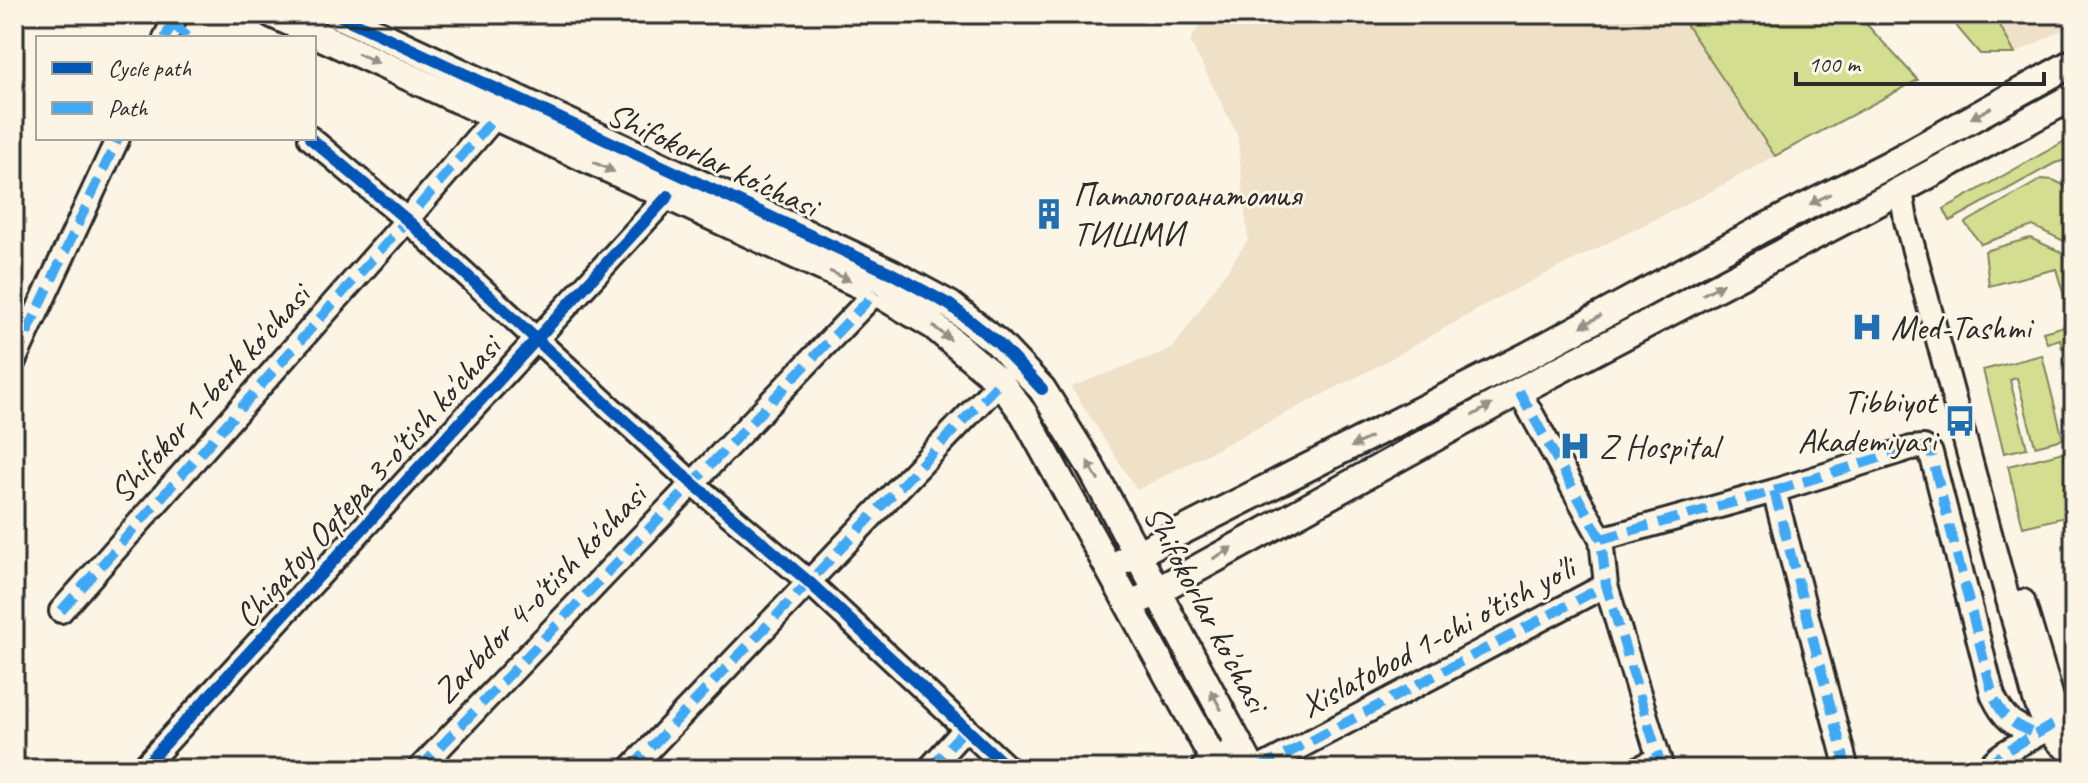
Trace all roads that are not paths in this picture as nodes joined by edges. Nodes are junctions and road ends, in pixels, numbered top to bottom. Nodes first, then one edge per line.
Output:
1 (272, 14) edge
2 (336, 14) edge
3 (2074, 62) edge
4 (2074, 96) edge
5 (495, 117) junction
6 (117, 140) edge
7 (312, 140) edge
8 (1890, 164) junction
9 (1901, 190) junction
10 (668, 196) junction
11 (407, 220) junction
12 (876, 292) junction
13 (535, 340) junction
14 (14, 361) edge
15 (1000, 382) junction
16 (1519, 391) junction
17 (691, 482) junction
18 (1774, 491) junction
19 (1601, 539) junction
20 (1138, 554) junction
21 (1109, 568) junction
22 (809, 582) junction
23 (1606, 585) junction
24 (1158, 590) junction
25 (1130, 605) junction
26 (61, 611) dead end
27 (966, 728) junction
28 (2055, 729) edge
29 (1239, 745) junction
30 (2074, 753) edge
31 (1661, 764) edge
32 (1212, 767) edge
33 (142, 769) edge
34 (419, 769) edge
35 (630, 769) edge
36 (929, 769) edge
37 (1009, 769) edge
38 (1255, 769) edge
39 (1638, 769) edge
40 (1847, 769) edge
41 (1987, 769) edge

1 -> 5 main road, Shifokorlar ko'chasi
20 -> 2 main road, Shifokorlar ko'chasi
3 -> 8 main road
4 - 9 main road
5 -> 10 main road, Shifokorlar ko'chasi
5 - 11 street, Shifokor 1-berk ko'chasi
6 - 14 street
7 - 11 street
8 - 9 main road
8 -> 20 main road
16 -> 9 main road
9 - 28 street
10 -> 12 main road, Shifokorlar ko'chasi
10 - 13 street, Chigatoy Oqtepa 3-o'tish ko'chasi
11 - 13 street
11 - 26 street, Shifokor 1-berk ko'chasi
12 -> 15 main road, Shifokorlar ko'chasi
12 - 17 street, Zarbdor 4-o'tish ko'chasi
13 - 17 street
13 - 33 street, Chigatoy Oqtepa 3-o'tish ko'chasi
15 - 21 main road, Shifokorlar ko'chasi
15 - 22 street
16 - 19 street
24 -> 16 main road
17 - 22 street
17 - 34 street, Zarbdor 4-o'tish ko'chasi
18 - 19 street
18 - 28 street
18 - 40 street
19 - 23 street
20 - 21 main road
20 - 24 main road, Shifokorlar ko'chasi
21 - 25 main road, Shifokorlar ko'chasi
22 - 27 street
22 - 35 street
23 - 31 street
23 - 38 street, Xislatobod 1-chi o'tish yo'li
24 - 25 main road
29 -> 24 main road, Shifokorlar ko'chasi
25 - 32 main road, Shifokorlar ko'chasi
27 - 36 street
27 - 37 street
28 - 30 street
28 - 41 street
29 - 32 street
29 - 38 main road, Shifokorlar ko'chasi
31 - 39 street

